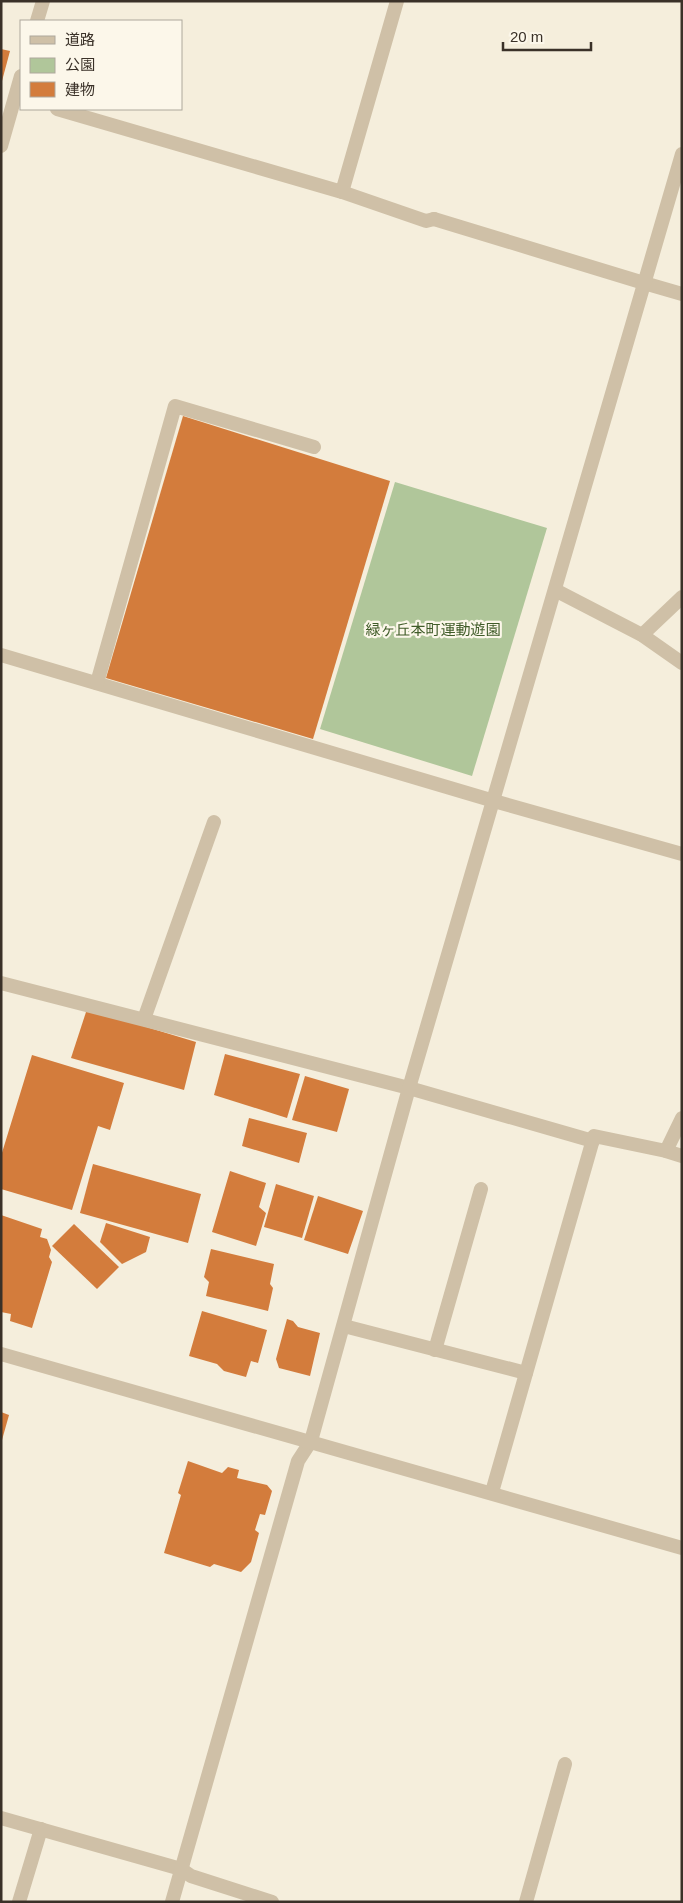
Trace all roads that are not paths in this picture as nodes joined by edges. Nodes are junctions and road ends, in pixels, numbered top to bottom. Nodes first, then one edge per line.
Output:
1 (43, 1) edge
2 (397, 1) edge
3 (37, 20) edge
4 (20, 83) edge
5 (18, 97) edge
6 (60, 110) edge
7 (1, 146) edge
8 (682, 154) edge
9 (342, 192) junction
10 (644, 283) junction
11 (682, 294) edge
12 (314, 447) dead end
13 (555, 590) junction
14 (682, 597) edge
15 (642, 635) junction
16 (1, 655) edge
17 (682, 663) edge
18 (97, 683) junction
19 (494, 801) junction
20 (214, 822) dead end
21 (682, 854) edge
22 (1, 983) edge
23 (144, 1020) junction
24 (409, 1088) junction
25 (682, 1118) edge
26 (593, 1141) junction
27 (666, 1150) junction
28 (682, 1156) edge
29 (481, 1189) dead end
30 (344, 1326) junction
31 (435, 1350) junction
32 (1, 1354) edge
33 (526, 1373) junction
34 (311, 1441) junction
35 (492, 1492) junction
36 (682, 1548) edge
37 (565, 1764) dead end
38 (1, 1818) edge
39 (41, 1829) junction
40 (181, 1869) junction
41 (19, 1902) edge
42 (172, 1902) edge
43 (272, 1902) edge
44 (526, 1902) edge

1 - 3 street
2 - 9 street
4 - 5 street
5 - 7 street
6 - 9 street
8 - 10 street
9 - 10 street
10 - 11 street
10 - 13 street
12 - 18 street
13 - 15 street
13 - 19 street
14 - 15 street
15 - 17 street
16 - 18 street
18 - 19 street
19 - 21 street
19 - 24 street
20 - 23 street
22 - 23 street
23 - 24 street
24 - 26 street
24 - 30 street
25 - 27 street
26 - 27 street
26 - 33 street
27 - 28 street
29 - 31 street
30 - 31 street
30 - 34 street
31 - 33 street
32 - 34 street
33 - 35 street
34 - 35 street
34 - 40 street
35 - 36 street
37 - 44 street
38 - 39 street
39 - 40 street
39 - 41 street
40 - 42 street
40 - 43 street

